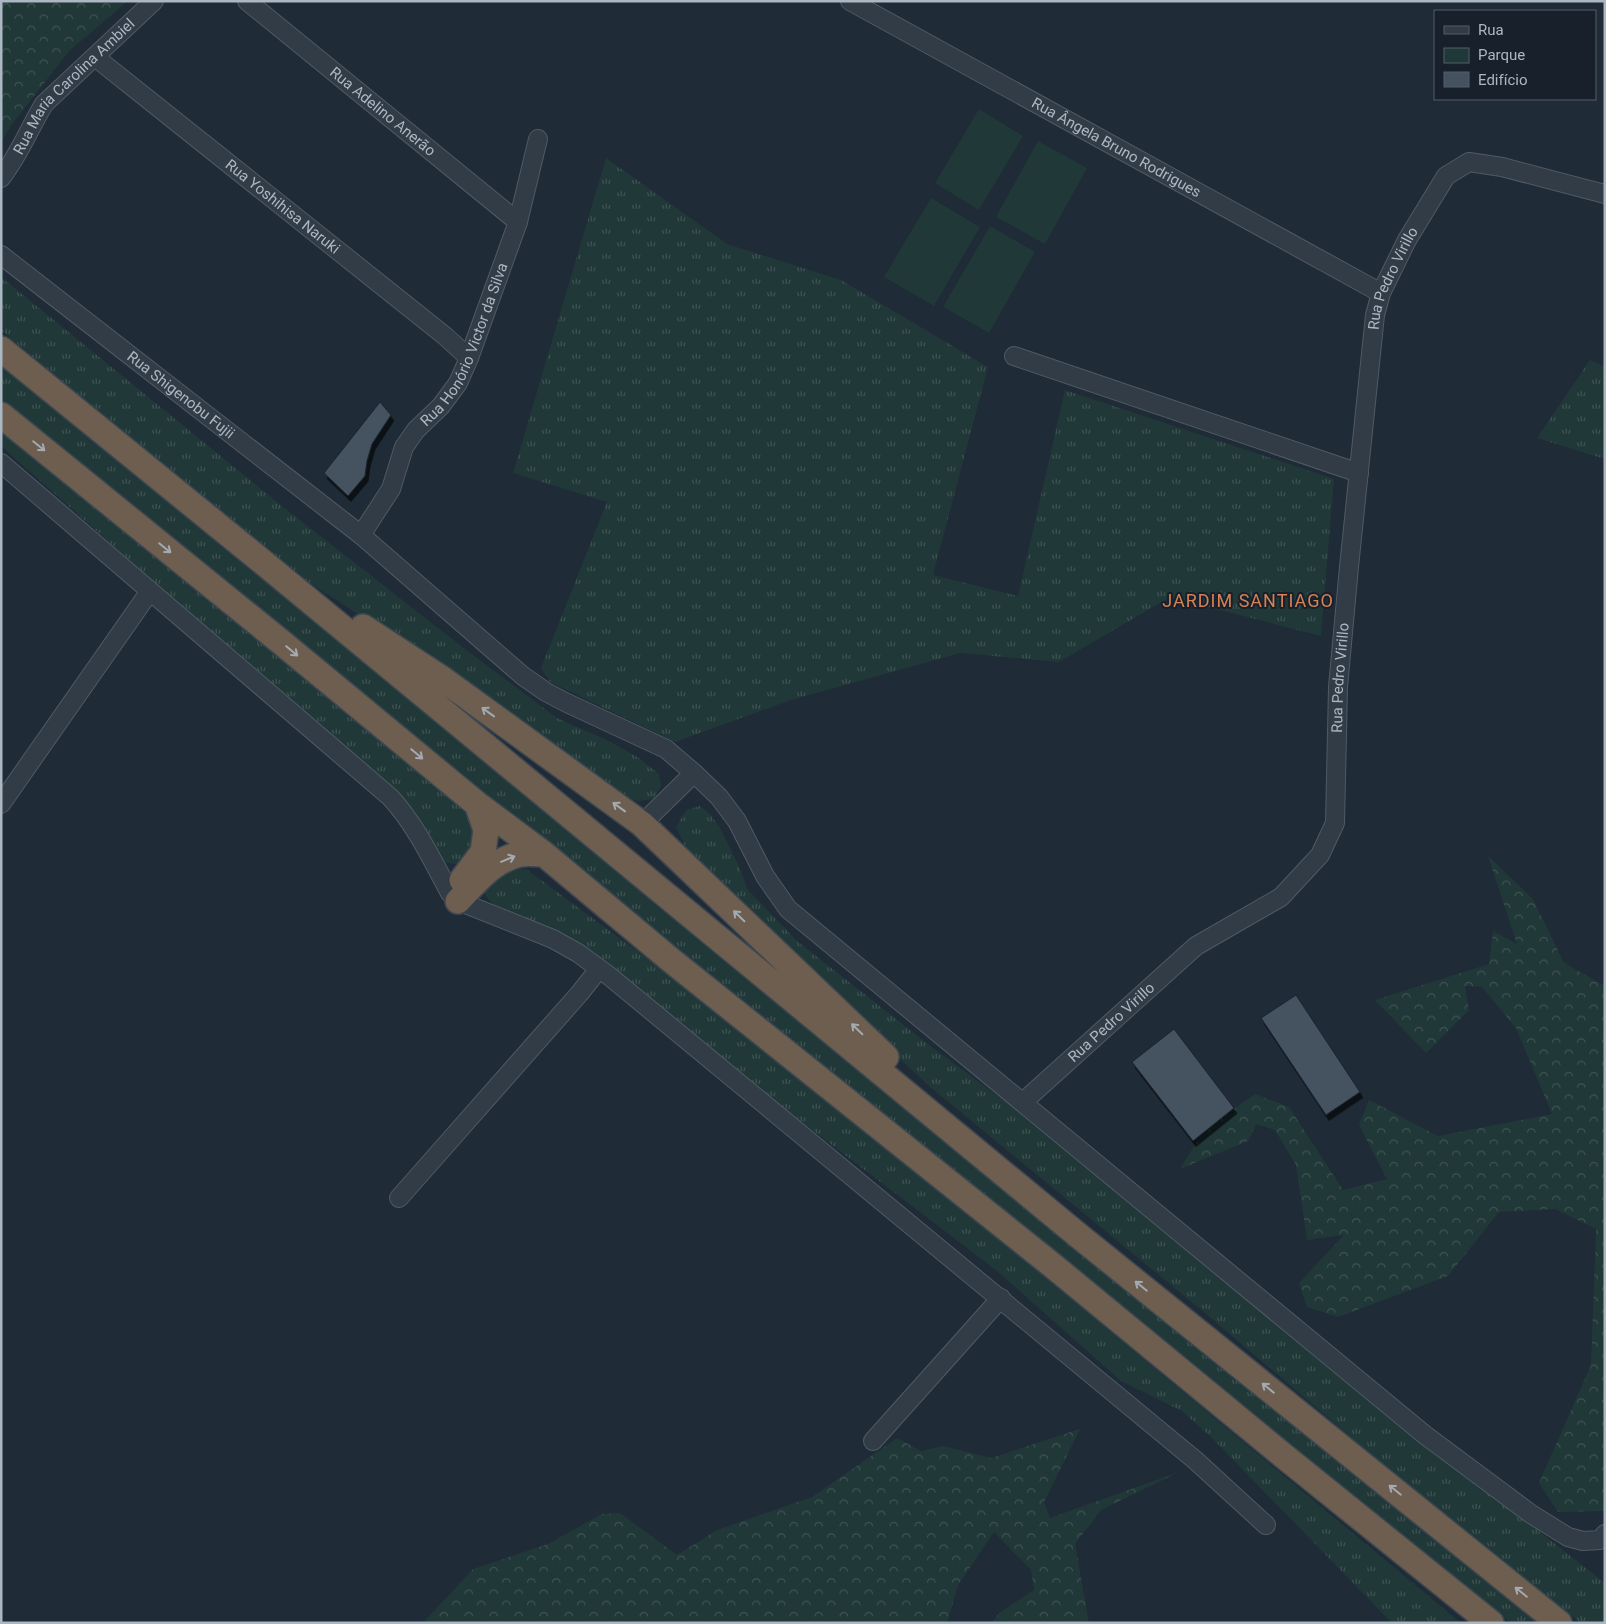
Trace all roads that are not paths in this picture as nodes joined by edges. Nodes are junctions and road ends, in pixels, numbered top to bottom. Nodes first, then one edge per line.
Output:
1 (154, 1) edge
2 (247, 1) edge
3 (850, 1) edge
4 (95, 57) junction
5 (538, 139) dead end
6 (1, 178) edge
7 (1605, 194) edge
8 (518, 222) junction
9 (1, 255) edge
10 (1381, 293) junction
11 (1, 349) edge
12 (1014, 356) dead end
13 (469, 358) junction
14 (1, 415) edge
15 (1, 463) edge
16 (1359, 473) junction
17 (361, 535) junction
18 (259, 559) junction
19 (150, 591) junction
20 (694, 773) junction
21 (1, 804) edge
22 (477, 804) junction
23 (642, 824) junction
24 (544, 854) junction
25 (454, 897) junction
26 (599, 969) junction
27 (1023, 1102) junction
28 (949, 1128) junction
29 (399, 1198) dead end
30 (1000, 1298) junction
31 (873, 1441) dead end
32 (1266, 1525) dead end
33 (1602, 1537) edge
34 (1491, 1623) edge
35 (1559, 1623) edge

1 - 4 street, Rua Maria Carolina Ambiel
2 - 8 street, Rua Adelino Anerão
3 - 10 street, Rua Ângela Bruno Rodrigues
4 - 6 street, Rua Maria Carolina Ambiel
4 - 13 street, Rua Yoshihisa Naruki
5 - 8 street, Rua Honório Victor da Silva
7 - 10 street, Rua Pedro Virillo
8 - 13 street, Rua Honório Victor da Silva
9 - 17 street, Rua Shigenobu Fujii
10 - 16 street, Rua Pedro Virillo
11 - 18 highway
12 - 16 street
13 - 17 street, Rua Honório Victor da Silva
14 -> 22 highway
15 - 19 street
16 - 27 street, Rua Pedro Virillo
17 - 20 street, Rua Shigenobu Fujii
23 -> 18 highway
18 - 28 highway
19 - 21 street
19 - 25 street
20 - 23 street
20 - 27 street, Rua Shigenobu Fujii
22 - 24 highway
22 - 25 highway
28 -> 23 highway
25 -> 24 highway
24 - 34 highway
25 - 26 street
26 - 29 street
26 - 30 street
27 - 33 street, Rua Shigenobu Fujii
35 -> 28 highway
30 - 31 street
30 - 32 street

